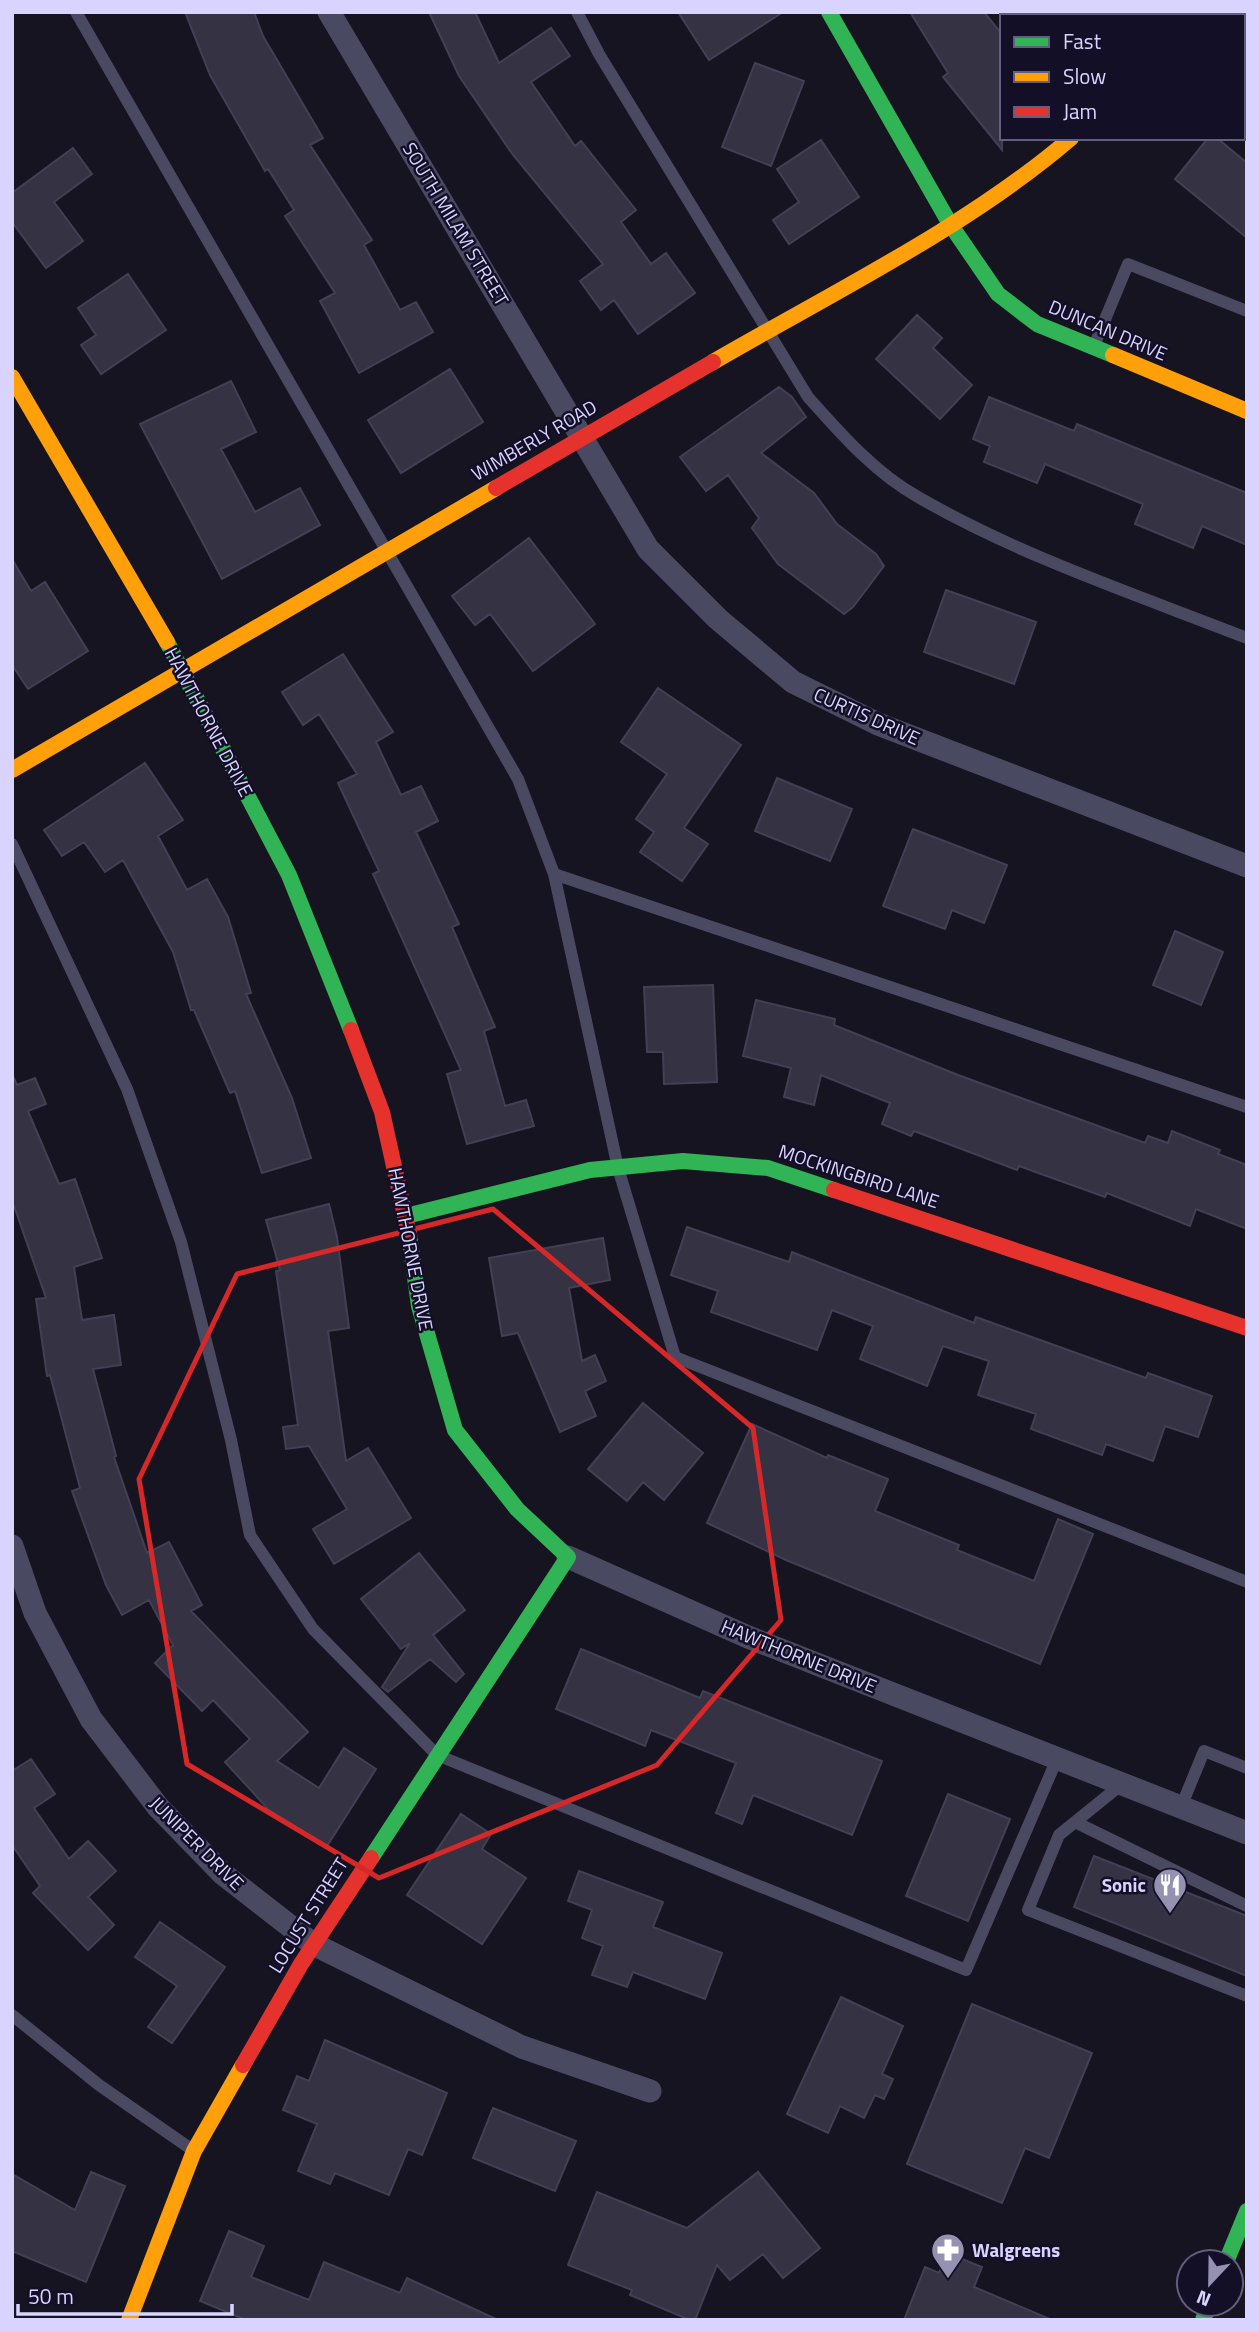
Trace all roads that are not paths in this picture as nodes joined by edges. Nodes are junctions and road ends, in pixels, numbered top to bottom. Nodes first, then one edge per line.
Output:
1 (76, 12) edge
2 (329, 12) edge
3 (577, 12) edge
4 (829, 12) edge
5 (1069, 140) edge
6 (950, 224) junction
7 (1247, 311) edge
8 (769, 329) junction
9 (1093, 348) junction
10 (12, 377) edge
11 (1247, 411) edge
12 (579, 438) junction
13 (385, 551) junction
14 (1247, 638) edge
15 (184, 671) junction
16 (12, 770) edge
17 (12, 844) edge
18 (1247, 866) edge
19 (554, 874) junction
20 (1247, 1107) edge
21 (618, 1168) junction
22 (406, 1216) junction
23 (1247, 1328) edge
24 (12, 1546) edge
25 (568, 1557) junction
26 (1247, 1582) edge
27 (438, 1755) junction
28 (1057, 1759) junction
29 (1247, 1768) edge
30 (1122, 1784) junction
31 (1181, 1807) junction
32 (1075, 1822) junction
33 (1247, 1833) edge
34 (1247, 1906) edge
35 (313, 1944) junction
36 (1247, 1996) edge
37 (12, 2015) edge
38 (650, 2091) dead end
39 (194, 2151) junction
40 (1247, 2211) edge
41 (1232, 2248) edge
42 (129, 2320) edge

1 - 13 lane
2 - 12 street, SOUTH MILAM STREET
3 - 8 lane
4 - 6 main road, DUNCAN DRIVE
5 - 6 main road, WIMBERLY ROAD
6 - 8 main road, WIMBERLY ROAD
6 - 9 main road, DUNCAN DRIVE
7 - 9 lane
8 - 12 main road, WIMBERLY ROAD
8 - 14 lane
9 - 11 main road, DUNCAN DRIVE
10 - 15 main road, HAWTHORNE DRIVE
12 - 13 main road, WIMBERLY ROAD
12 - 18 street, CURTIS DRIVE
13 - 15 main road, WIMBERLY ROAD
13 - 19 lane
15 - 16 main road, WIMBERLY ROAD
15 - 22 main road, HAWTHORNE DRIVE
17 - 27 lane
19 - 20 lane
19 - 21 lane
21 - 22 main road, MOCKINGBIRD LANE
21 - 23 main road, MOCKINGBIRD LANE
21 - 26 lane
22 - 25 main road, HAWTHORNE DRIVE
24 - 35 street, JUNIPER DRIVE
25 - 27 main road, LOCUST STREET
25 - 28 street, HAWTHORNE DRIVE
27 - 28 lane
27 - 35 main road, LOCUST STREET
28 - 30 street, HAWTHORNE DRIVE
29 - 31 lane
30 - 31 street, HAWTHORNE DRIVE
30 - 32 lane
31 - 33 street, HAWTHORNE DRIVE
32 - 34 lane
32 - 36 lane
35 - 38 street, JUNIPER DRIVE
35 - 39 main road, LOCUST STREET
37 - 39 lane
39 - 42 main road, LOCUST STREET
40 - 41 main road

